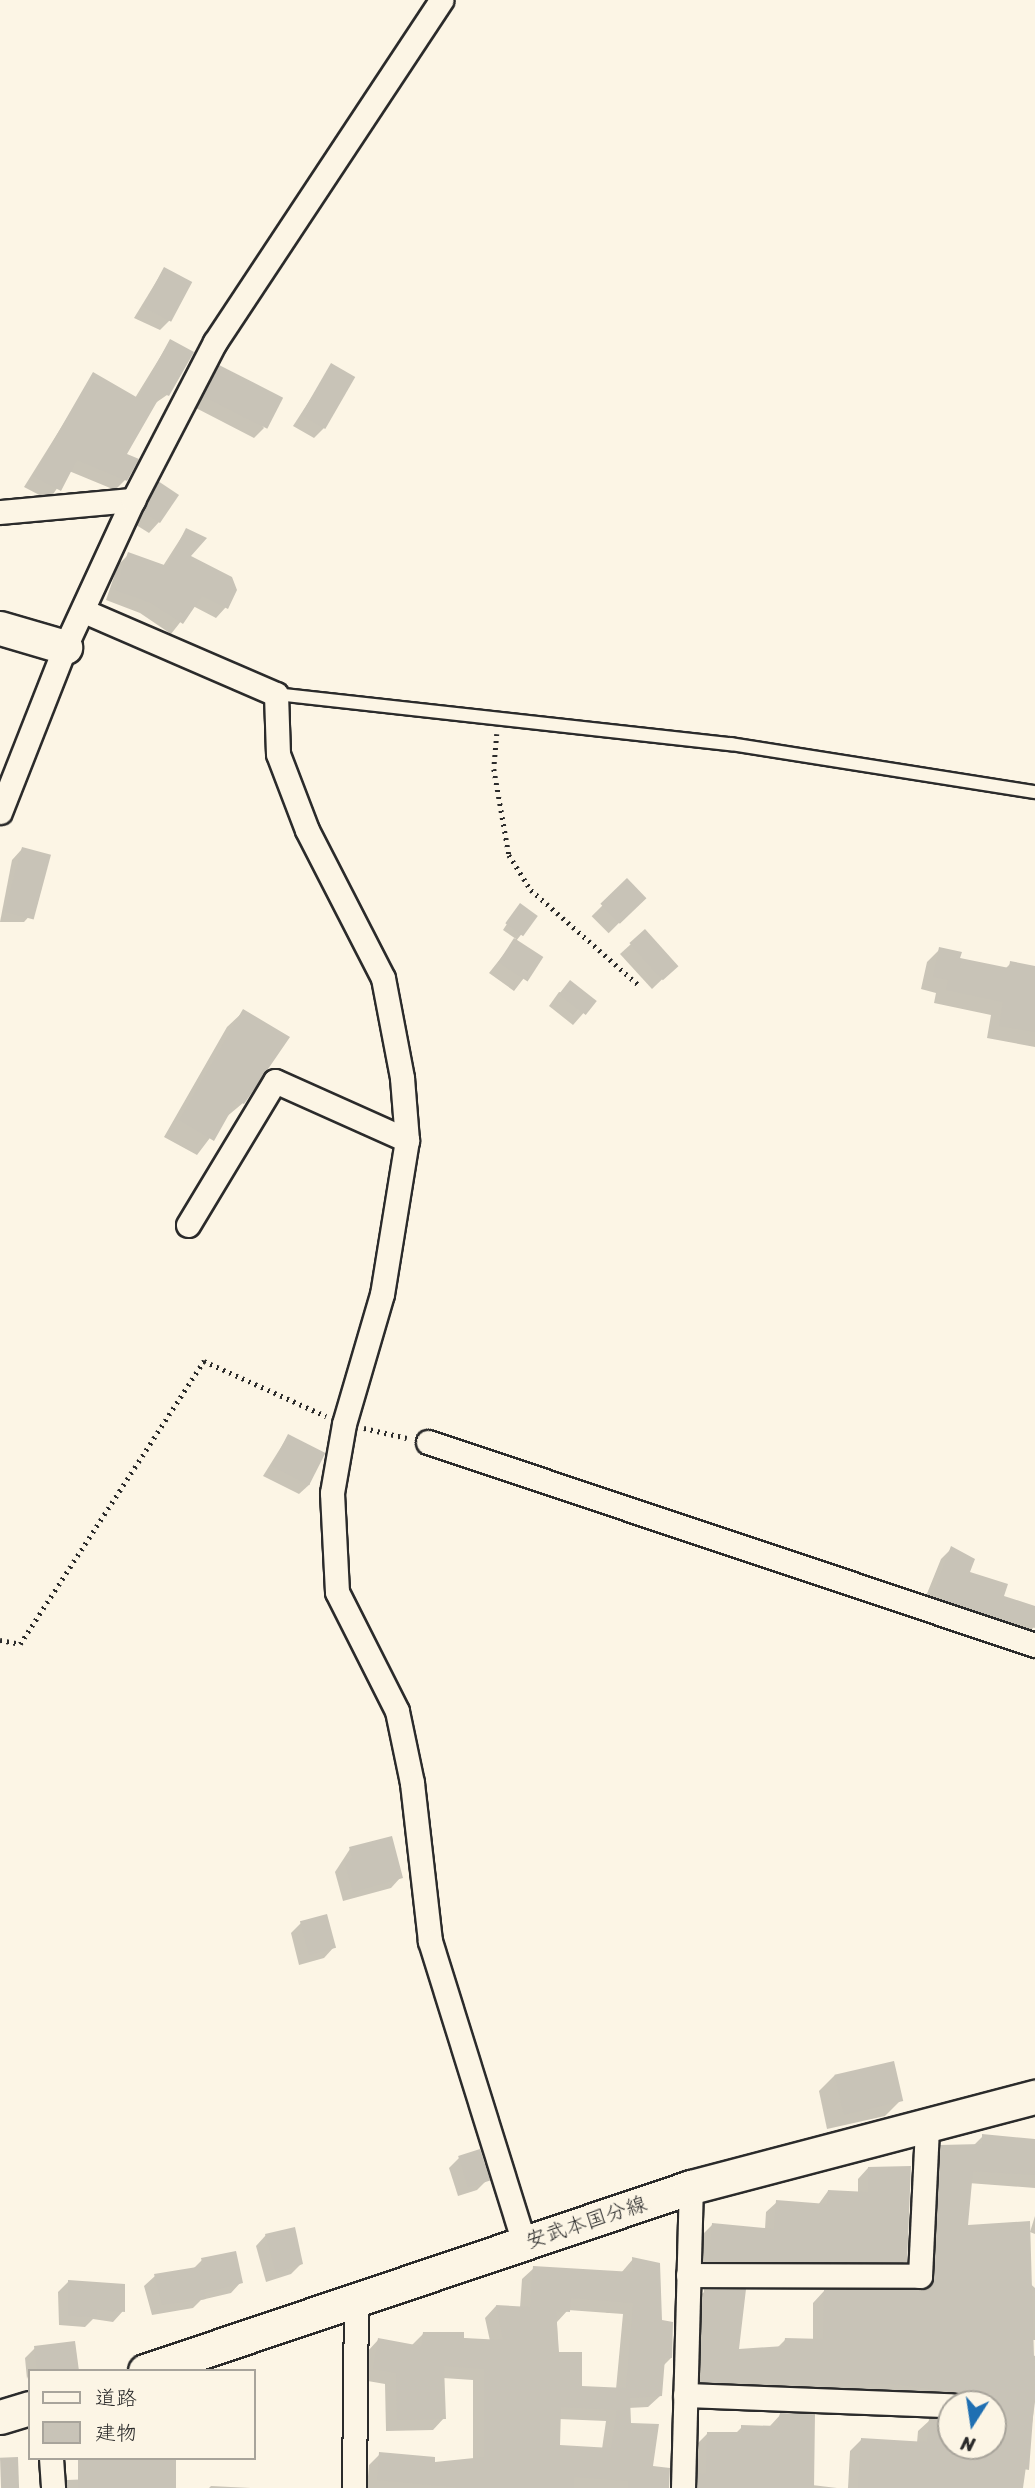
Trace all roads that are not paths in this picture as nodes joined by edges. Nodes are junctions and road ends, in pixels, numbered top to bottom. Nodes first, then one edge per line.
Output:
1 (440, 0) edge
2 (133, 500) junction
3 (0, 512) edge
4 (84, 611) junction
5 (0, 628) edge
6 (65, 648) junction
7 (276, 694) junction
8 (1035, 792) edge
9 (0, 812) edge
10 (407, 1140) junction
11 (188, 1225) dead end
12 (428, 1442) road end
13 (1035, 1645) edge
14 (1035, 2097) edge
15 (927, 2129) junction
16 (691, 2187) junction
17 (524, 2242) junction
18 (688, 2275) junction
19 (356, 2302) junction
20 (151, 2369) edge
21 (685, 2395) junction
22 (937, 2404) edge
23 (28, 2409) edge
24 (0, 2417) edge
25 (51, 2460) edge
26 (52, 2488) edge
27 (354, 2488) edge
28 (683, 2488) edge

1 - 2 street
2 - 3 street
2 - 4 street
4 - 6 street
4 - 7 street
5 - 6 main road
6 - 9 street
7 - 8 lane
7 - 10 street
10 - 11 street
10 - 17 street
12 - 13 street
14 - 15 main road, 安武本国分線
15 - 16 main road, 安武本国分線
15 - 18 street
16 - 17 main road, 安武本国分線
16 - 18 street
17 - 19 main road, 安武本国分線
18 - 21 street
19 - 20 main road, 安武本国分線
19 - 27 street
21 - 22 street
21 - 28 street
23 - 24 main road
25 - 26 street

